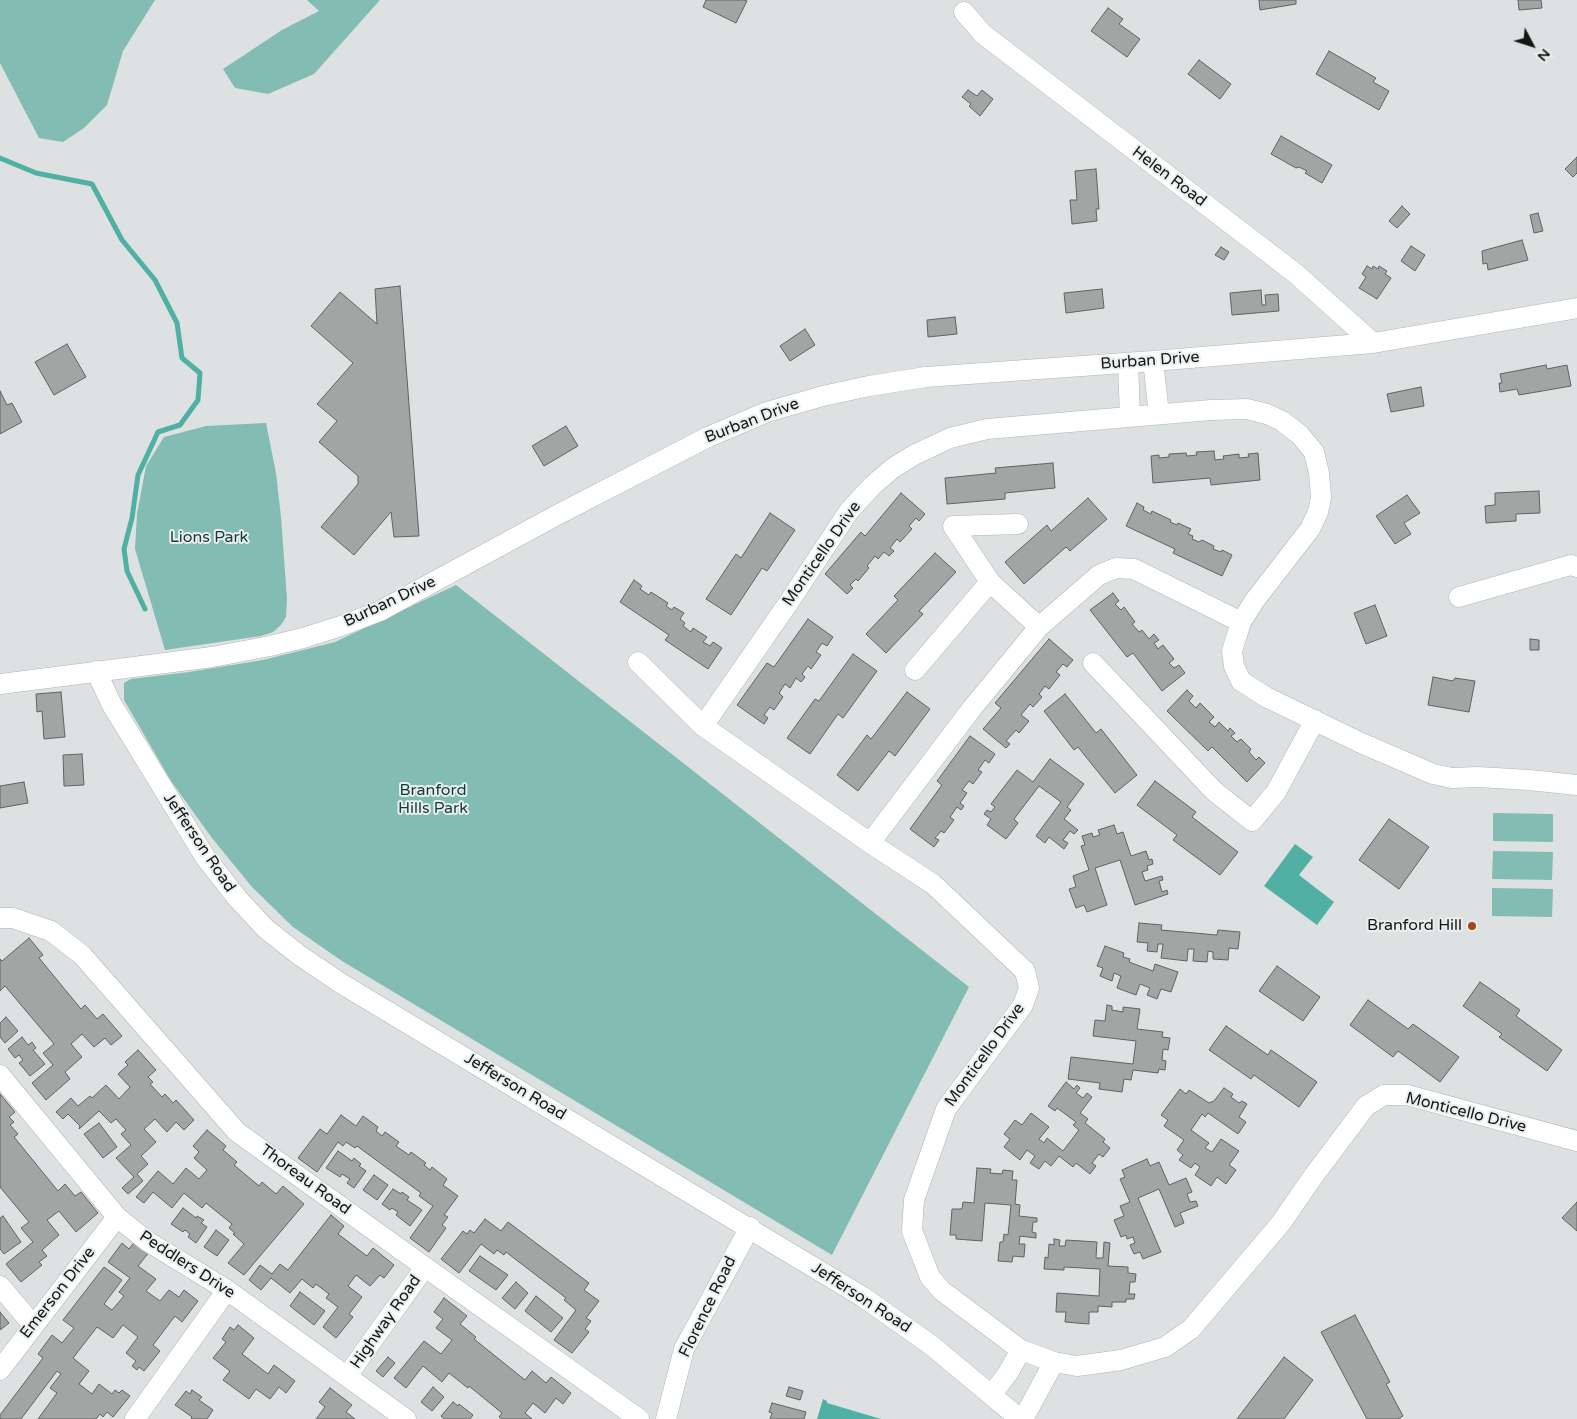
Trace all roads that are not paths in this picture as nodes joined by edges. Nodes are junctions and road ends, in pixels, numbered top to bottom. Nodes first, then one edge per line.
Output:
1 (964, 12) dead end
2 (1577, 308) edge
3 (1373, 343) junction
4 (1153, 361) junction
5 (1128, 363) junction
6 (1158, 414) junction
7 (1130, 416) junction
8 (1018, 524) dead end
9 (1577, 567) edge
10 (990, 582) junction
11 (1459, 597) dead end
12 (1240, 622) junction
13 (1039, 627) junction
14 (638, 662) dead end
15 (1093, 662) dead end
16 (915, 670) dead end
17 (96, 671) junction
18 (0, 684) edge
19 (1316, 720) junction
20 (703, 726) junction
21 (1577, 785) edge
22 (870, 843) junction
23 (0, 918) edge
24 (0, 1075) edge
25 (1577, 1141) edge
26 (117, 1217) junction
27 (750, 1228) junction
28 (425, 1267) junction
29 (0, 1286) edge
30 (227, 1290) junction
31 (33, 1325) junction
32 (1021, 1350) junction
33 (1054, 1362) junction
34 (0, 1370) edge
35 (348, 1376) junction
36 (992, 1394) junction
37 (135, 1419) edge
38 (406, 1419) edge
39 (639, 1419) edge
40 (666, 1419) edge
41 (1022, 1419) edge

1 - 3 street, Helen Road
2 - 3 street, Burban Drive
3 - 4 street, Burban Drive
4 - 5 street, Burban Drive
4 - 6 street
5 - 7 street
5 - 17 street, Burban Drive
6 - 7 street, Monticello Drive
6 - 12 street, Monticello Drive
7 - 20 street, Monticello Drive
8 - 10 street
9 - 11 street
10 - 13 street
10 - 16 street
12 - 13 street
12 - 19 street, Monticello Drive
13 - 22 street
14 - 20 street, Monticello Drive
15 - 19 street
17 - 18 street, Burban Drive
17 - 27 street, Jefferson Road
19 - 21 street, Monticello Drive
20 - 22 street, Monticello Drive
22 - 32 street, Monticello Drive
23 - 28 street, Thoreau Road
24 - 26 street, Peddlers Drive
25 - 33 street, Monticello Drive
26 - 30 street, Peddlers Drive
26 - 31 street, Emerson Drive
27 - 36 street, Jefferson Road
27 - 40 street, Florence Road
28 - 35 street, Highway Road
28 - 39 street, Thoreau Road
29 - 31 street
30 - 35 street, Peddlers Drive
30 - 37 street
31 - 34 street, Emerson Drive
32 - 33 street, Monticello Drive
32 - 36 street
33 - 41 street
35 - 38 street, Peddlers Drive
36 - 41 street, Jefferson Road

